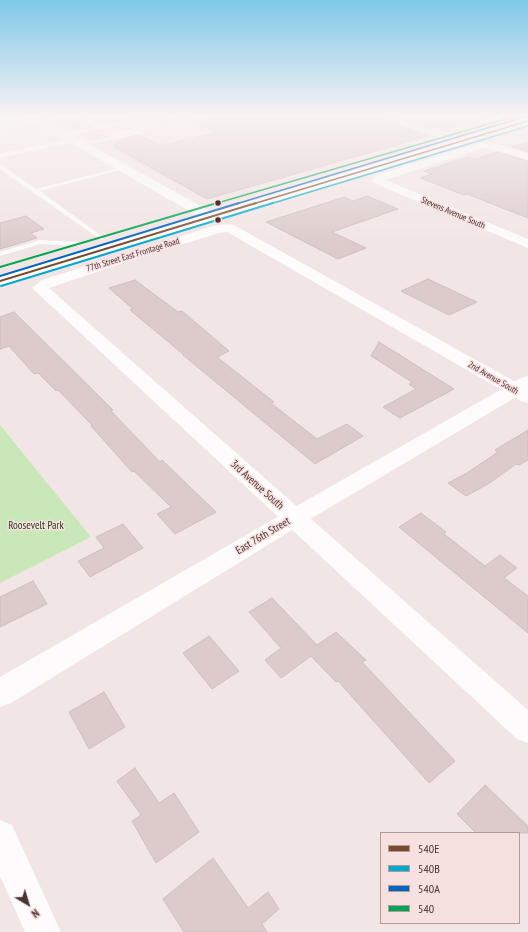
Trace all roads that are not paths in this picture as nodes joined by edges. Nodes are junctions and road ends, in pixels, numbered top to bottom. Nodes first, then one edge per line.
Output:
1 (110, 159) edge
2 (368, 159) edge
3 (390, 159) edge
4 (400, 159) edge
5 (437, 159) edge
6 (0, 166) edge
7 (125, 168) junction
8 (368, 169) junction
9 (34, 191) junction
10 (196, 210) junction
11 (210, 217) junction
12 (229, 228) joint
13 (100, 238) junction
14 (78, 244) junction
15 (528, 244) edge
16 (0, 254) edge
17 (0, 268) edge
18 (0, 281) edge
19 (40, 288) joint
20 (524, 390) edge
21 (294, 518) junction
22 (0, 693) edge
23 (528, 729) edge
24 (0, 837) edge
25 (44, 932) edge

1 - 7 street
2 - 10 street
3 - 8 street
4 - 8 street
5 - 15 street, Stevens Avenue South
6 - 9 lane
7 - 9 lane
7 - 10 street
8 - 11 street
9 - 13 lane
10 - 11 street
10 - 13 street
11 - 18 street
12 - 19 street, 77th Street East Frontage Road
12 - 20 street, 2nd Avenue South
13 - 14 street
14 - 16 lane
14 - 17 street
19 - 21 street, 3rd Avenue South
20 - 21 street, East 76th Street
21 - 22 street, East 76th Street
21 - 23 street, 3rd Avenue South
24 - 25 street

